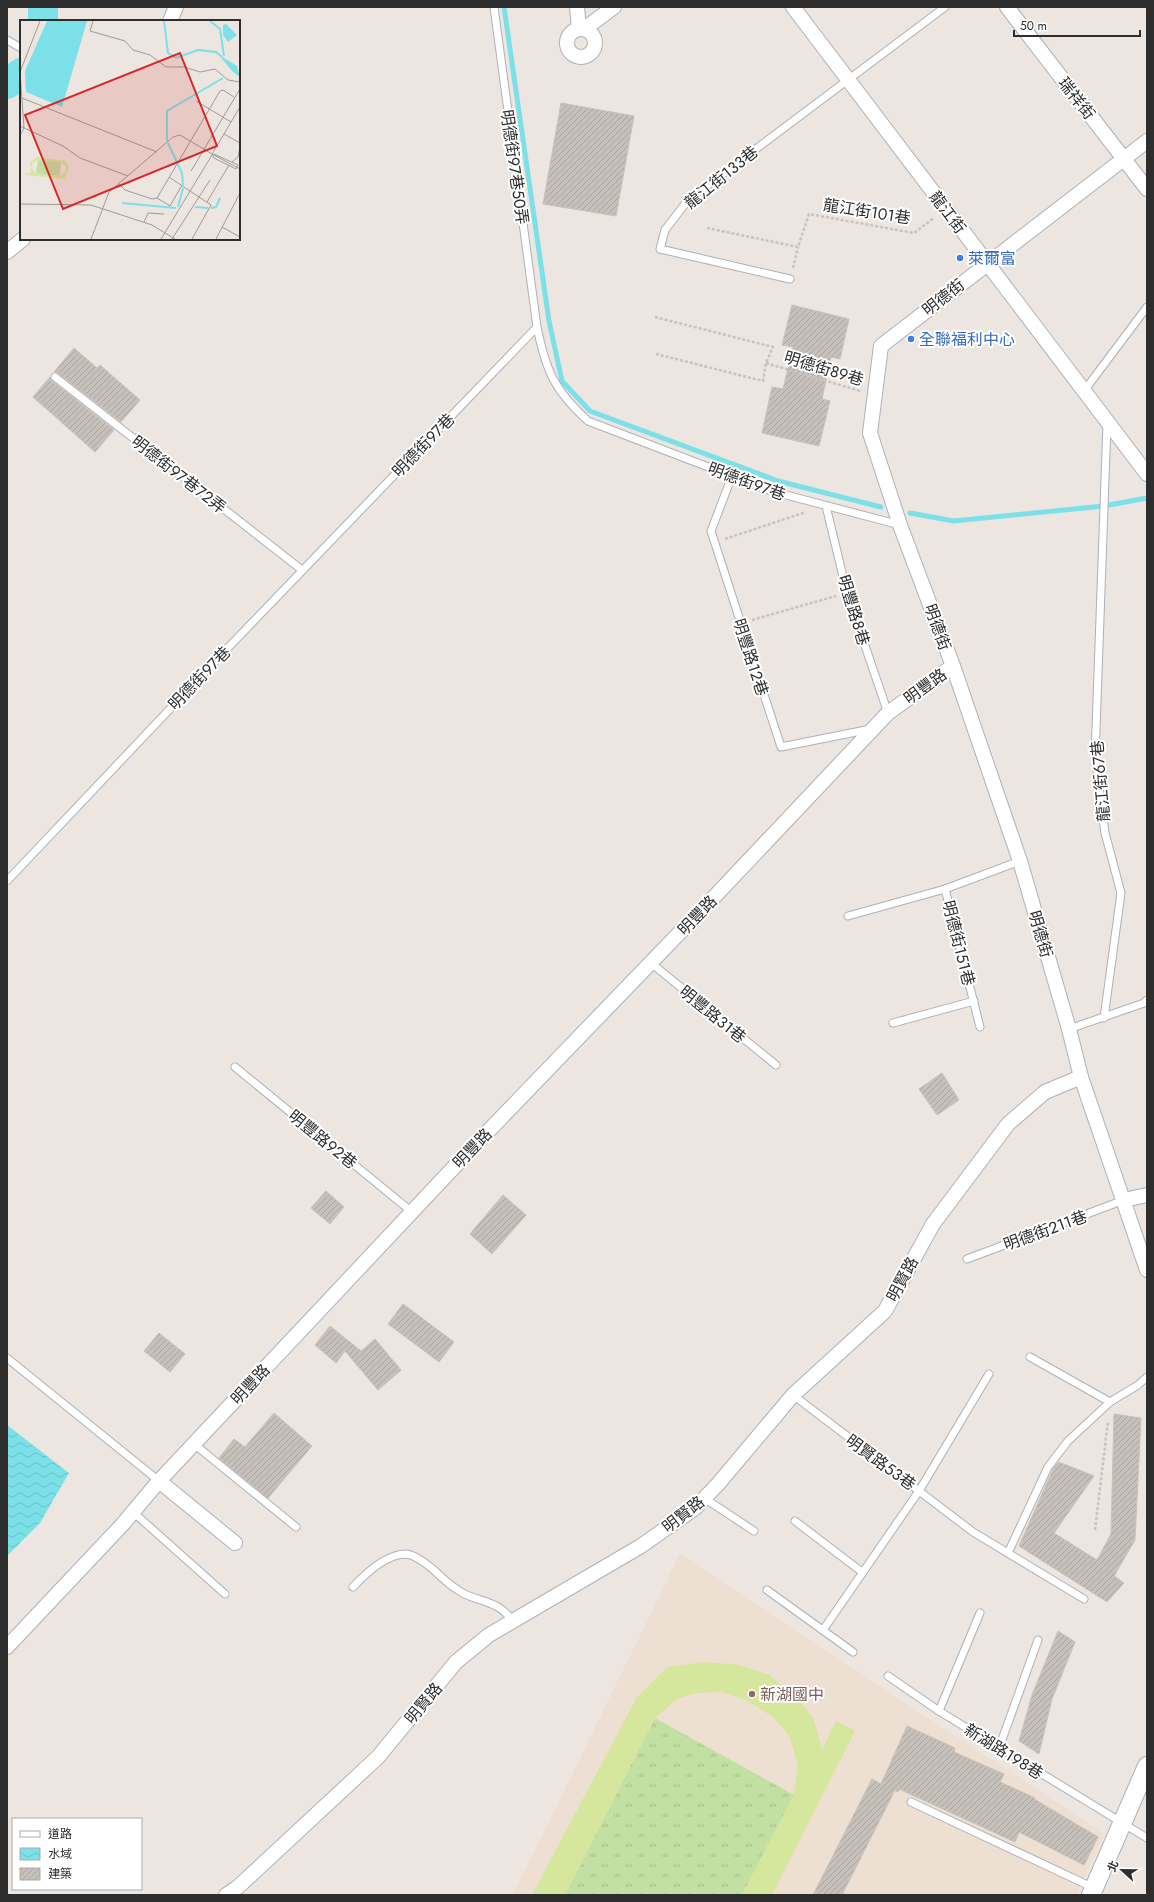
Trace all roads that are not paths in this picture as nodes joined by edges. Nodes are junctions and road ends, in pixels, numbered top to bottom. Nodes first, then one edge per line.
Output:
1 (176, 7) edge
2 (494, 7) edge
3 (577, 7) edge
4 (614, 7) edge
5 (793, 7) edge
6 (945, 7) edge
7 (1007, 7) edge
8 (170, 20) edge
9 (7, 40) edge
10 (20, 47) edge
11 (848, 79) junction
12 (1147, 141) edge
13 (1124, 158) junction
14 (1147, 189) edge
15 (22, 240) edge
16 (7, 252) edge
17 (987, 263) junction
18 (790, 280) road end
19 (1147, 306) edge
20 (537, 327) junction
21 (55, 377) dead end
22 (1084, 391) junction
23 (1107, 422) junction
24 (1147, 474) edge
25 (732, 476) junction
26 (826, 506) junction
27 (900, 525) junction
28 (302, 570) junction
29 (953, 666) junction
30 (888, 714) junction
31 (876, 728) junction
32 (1020, 861) junction
33 (7, 881) edge
34 (945, 889) junction
35 (848, 916) dead end
36 (651, 963) junction
37 (974, 1001) junction
38 (1146, 1003) edge
39 (1104, 1018) junction
40 (893, 1023) dead end
41 (980, 1028) dead end
42 (1069, 1028) junction
43 (776, 1065) dead end
44 (235, 1067) dead end
45 (1081, 1076) junction
46 (1147, 1195) edge
47 (1124, 1200) junction
48 (412, 1212) junction
49 (967, 1259) dead end
50 (1147, 1270) edge
51 (1030, 1357) dead end
52 (7, 1358) edge
53 (989, 1374) dead end
54 (1147, 1377) edge
55 (793, 1395) junction
56 (1110, 1402) junction
57 (194, 1444) junction
58 (159, 1482) junction
59 (919, 1491) junction
60 (704, 1498) junction
61 (133, 1512) junction
62 (795, 1521) dead end
63 (296, 1527) dead end
64 (754, 1531) dead end
65 (235, 1543) dead end
66 (1008, 1554) junction
67 (862, 1572) junction
68 (353, 1587) dead end
69 (767, 1590) dead end
70 (225, 1594) dead end
71 (1084, 1599) dead end
72 (980, 1613) dead end
73 (514, 1621) junction
74 (823, 1630) junction
75 (1038, 1640) dead end
76 (7, 1647) edge
77 (853, 1652) dead end
78 (888, 1676) dead end
79 (939, 1711) junction
80 (999, 1748) junction
81 (1147, 1766) edge
82 (911, 1802) dead end
83 (1122, 1824) junction
84 (1147, 1838) edge
85 (1092, 1892) edge
86 (226, 1895) edge

1 - 8 street
2 - 20 lane, 明德街97巷50弄
3 - 4 street
5 - 11 street, 龍江街
6 - 11 lane
7 - 13 street, 瑞祥街
9 - 10 lane
11 - 17 street, 龍江街
11 - 18 lane, 龍江街133巷
12 - 13 street, 明德街
13 - 14 street, 瑞祥街
13 - 17 street, 明德街
15 - 16 street
17 - 22 street, 龍江街
17 - 27 street, 明德街
19 - 22 lane
20 - 25 lane, 明德街97巷
20 - 28 lane, 明德街97巷
21 - 28 lane, 明德街97巷72弄
22 - 23 street, 龍江街
23 - 24 street, 龍江街
23 - 39 lane, 龍江街67巷
25 - 26 lane, 明德街97巷
25 - 31 lane, 明豐路12巷
26 - 27 lane, 明德街97巷
26 - 30 lane, 明豐路8巷
27 - 29 street, 明德街
28 - 33 lane, 明德街97巷
29 - 30 street, 明豐路
29 - 32 street, 明德街
30 - 31 street, 明豐路
31 - 36 street, 明豐路
32 - 34 lane, 明德街151巷
32 - 42 street, 明德街
34 - 35 lane
34 - 37 lane, 明德街151巷
36 - 43 lane, 明豐路31巷
36 - 48 street, 明豐路
37 - 40 lane
37 - 41 lane, 明德街151巷
38 - 39 lane
39 - 42 lane
42 - 45 street, 明德街
44 - 48 lane, 明豐路92巷
45 - 47 street, 明德街
45 - 55 street, 明賢路
46 - 47 street
47 - 49 lane, 明德街211巷
47 - 50 street, 明德街
48 - 57 street, 明豐路
51 - 56 lane
52 - 58 lane
53 - 59 lane, 明賢路53巷
54 - 56 lane
55 - 59 lane, 明賢路53巷
55 - 60 street, 明賢路
56 - 66 lane
57 - 58 street, 明豐路
57 - 63 lane
58 - 61 street, 明豐路
58 - 65 street
59 - 66 lane
59 - 67 lane
60 - 64 lane
60 - 73 street, 明賢路
61 - 70 lane
61 - 76 street, 明豐路
62 - 67 lane
66 - 71 lane
67 - 74 lane
68 - 73 lane
69 - 74 lane
72 - 79 lane
73 - 86 street, 明賢路
74 - 77 lane
75 - 80 lane
78 - 79 lane, 新湖路198巷
79 - 80 lane, 新湖路198巷
80 - 83 lane, 新湖路198巷
81 - 83 street
82 - 85 lane
83 - 84 lane, 新湖路198巷
83 - 85 street

